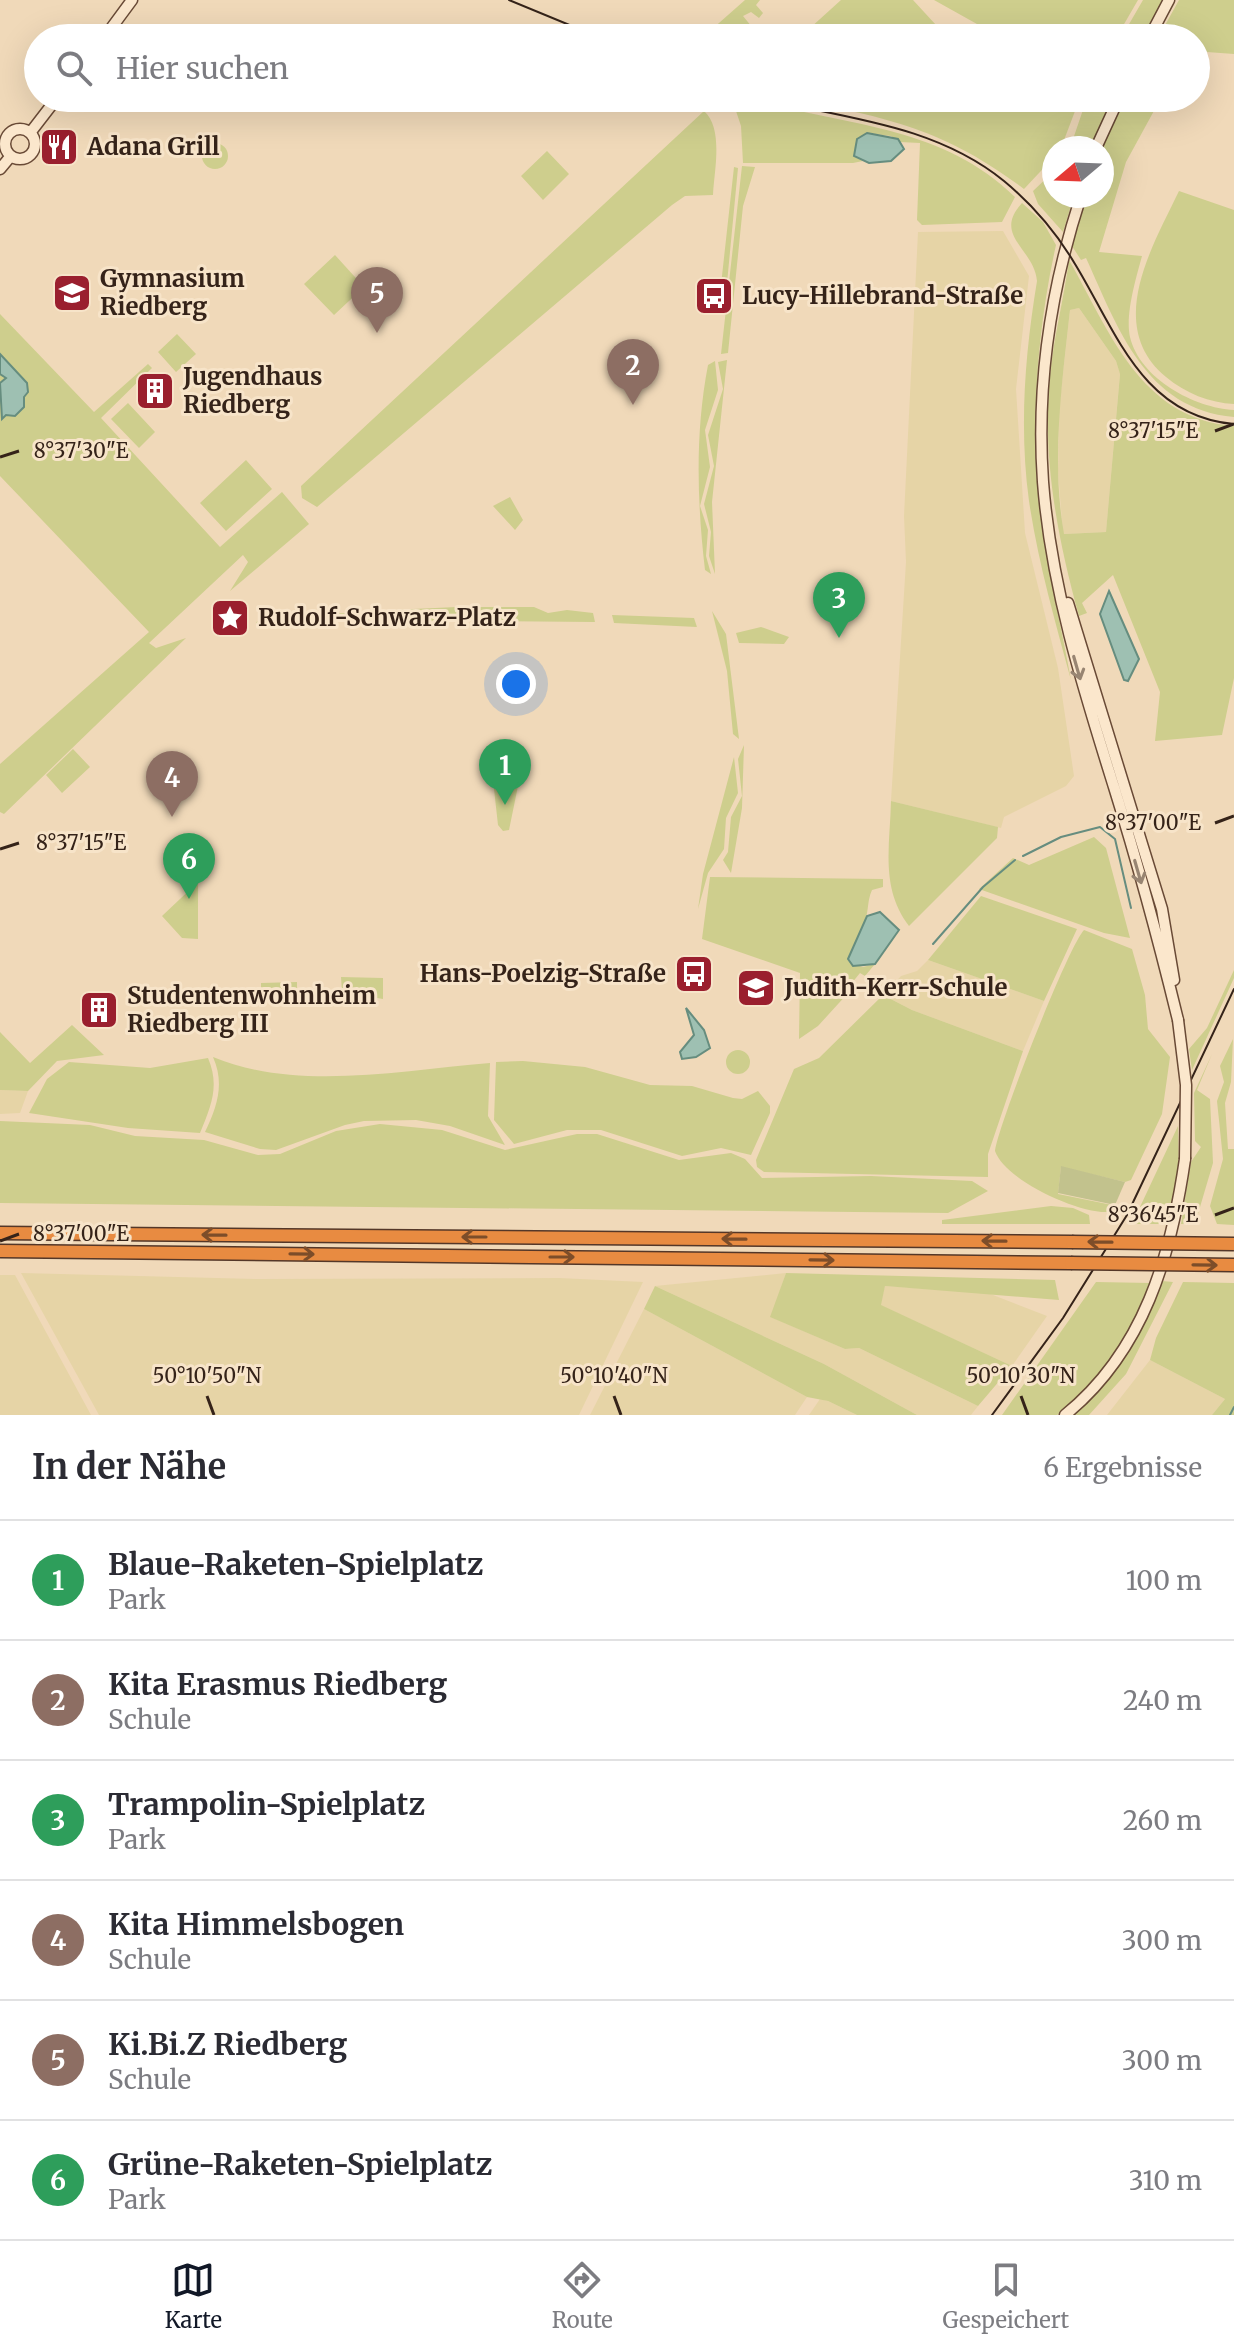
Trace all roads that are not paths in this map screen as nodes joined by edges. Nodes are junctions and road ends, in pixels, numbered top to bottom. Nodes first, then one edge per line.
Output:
1 (132, 0) edge
2 (1169, 0) edge
3 (114, 24) edge
4 (1156, 24) edge
5 (46, 112) edge
6 (1113, 112) edge
7 (30, 133) junction
8 (1102, 136) edge
9 (10, 157) junction
10 (0, 169) edge
11 (1077, 208) edge
12 (0, 1233) edge
13 (1234, 1244) edge
14 (0, 1251) edge
15 (1234, 1265) edge
16 (1065, 1415) edge

1 - 3 main road
2 - 4 main road
5 - 7 main road
6 - 8 main road
7 - 9 main road
7 - 9 main road
9 - 10 main road
11 - 16 main road, bridge
13 -> 12 highway, bridge
14 -> 15 highway, bridge

